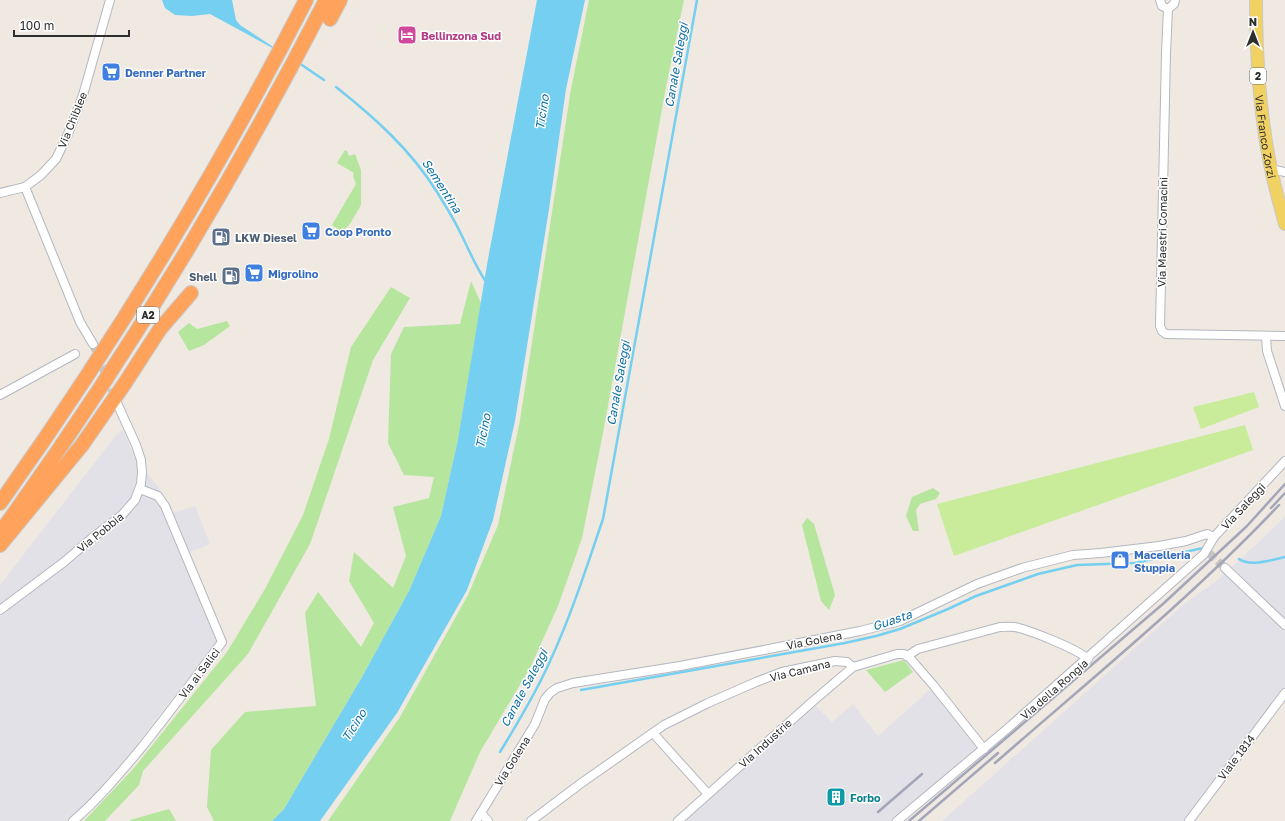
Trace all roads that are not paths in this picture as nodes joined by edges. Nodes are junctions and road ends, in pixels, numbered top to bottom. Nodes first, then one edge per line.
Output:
1 (110, 0) edge
2 (306, 0) edge
3 (326, 0) edge
4 (340, 0) edge
5 (1160, 0) edge
6 (1175, 0) edge
7 (1256, 0) edge
8 (1168, 9) junction
9 (330, 19) dead end
10 (1271, 169) junction
11 (1285, 172) edge
12 (25, 187) junction
13 (0, 193) edge
14 (1285, 224) edge
15 (191, 293) dead end
16 (1266, 336) junction
17 (1285, 336) edge
18 (93, 344) tunnel mouth
19 (75, 354) dead end
20 (0, 395) edge
21 (117, 403) tunnel mouth
22 (1285, 406) edge
23 (1285, 461) edge
24 (140, 489) junction
25 (0, 503) edge
26 (0, 534) edge
27 (1214, 537) junction
28 (0, 546) edge
29 (1208, 552) joint
30 (1225, 568) tunnel mouth
31 (0, 610) edge
32 (1285, 625) edge
33 (907, 656) junction
34 (1088, 659) junction
35 (853, 667) junction
36 (1285, 693) edge
37 (653, 733) junction
38 (984, 750) junction
39 (708, 794) junction
40 (481, 813) junction
41 (73, 821) edge
42 (476, 821) edge
43 (488, 821) edge
44 (531, 821) edge
45 (678, 821) edge
46 (897, 821) edge
47 (1189, 821) edge

1 - 12 street, Via Chiblee
2 - 25 highway, A2
3 - 26 highway, A2
4 - 9 highway
5 - 8 street
6 - 8 street
7 - 10 main road, Via Franco Zorzi / 2
8 - 16 street, Via Maestri Comacini
10 - 11 street
10 - 14 main road, Via Franco Zorzi / 2
12 - 13 street, Via Chiblee
12 - 18 street
15 - 28 highway, A2
16 - 17 street, Via Maestri Comacini
16 - 22 street
19 - 20 street
21 - 24 street, Via Pobbia
23 - 27 street, Via Saleggi
24 - 31 street, Via Pobbia
24 - 41 street, Via ai Salici
27 - 29 street, Via Saleggi
27 - 40 street, Via Golena
29 - 34 street, Via della Rongia
30 - 32 street
33 - 34 street
33 - 35 street
33 - 38 street
34 - 38 street, Via della Rongia
35 - 37 street, Via Camana
35 - 39 street, Via Industrie
36 - 47 street, Viale 1814
37 - 39 street
37 - 44 street, Via Camana
38 - 46 street, Via della Rongia
39 - 45 street, Via Industrie
40 - 42 street, Via Golena
40 - 43 street

